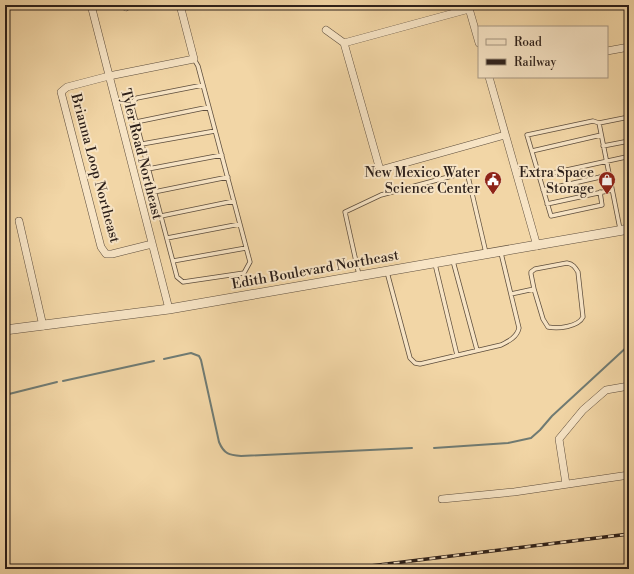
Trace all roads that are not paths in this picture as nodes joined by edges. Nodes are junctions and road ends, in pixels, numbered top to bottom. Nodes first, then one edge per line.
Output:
1 (91, 5) edge
2 (180, 5) edge
3 (469, 7) edge
4 (326, 30) dead end
5 (478, 39) edge
6 (344, 43) junction
7 (629, 47) edge
8 (608, 51) edge
9 (194, 59) junction
10 (109, 76) junction
11 (489, 78) edge
12 (203, 85) junction
13 (209, 107) junction
14 (629, 118) edge
15 (136, 122) junction
16 (599, 124) junction
17 (216, 131) junction
18 (505, 135) junction
19 (601, 135) junction
20 (629, 141) edge
21 (142, 144) junction
22 (603, 146) junction
23 (532, 151) junction
24 (629, 154) edge
25 (222, 155) junction
26 (606, 161) junction
27 (148, 169) junction
28 (609, 175) junction
29 (539, 176) junction
30 (228, 177) junction
31 (543, 190) junction
32 (612, 190) junction
33 (154, 192) junction
34 (600, 192) junction
35 (234, 201) junction
36 (547, 204) junction
37 (161, 216) junction
38 (20, 221) dead end
39 (240, 224) junction
40 (625, 229) edge
41 (166, 238) junction
42 (152, 244) junction
43 (537, 246) junction
44 (246, 248) junction
45 (500, 252) junction
46 (486, 254) junction
47 (453, 260) junction
48 (173, 261) junction
49 (434, 263) junction
50 (387, 271) junction
51 (359, 276) junction
52 (534, 289) junction
53 (511, 294) junction
54 (168, 309) junction
55 (44, 326) junction
56 (5, 330) edge
57 (477, 350) junction
58 (457, 355) junction
59 (629, 386) edge
60 (629, 475) edge
61 (566, 484) junction
62 (442, 500) dead end

1 - 10 street, Tyler Road Northeast
2 - 9 street
3 - 5 street
3 - 6 street
4 - 6 street
6 - 18 street
7 - 8 street
9 - 10 street
9 - 12 lane
10 - 42 street, Tyler Road Northeast
10 - 42 street, Brianna Loop Northeast
11 - 18 street
12 - 13 lane
12 - 15 lane
13 - 15 lane
13 - 17 lane
14 - 16 lane
15 - 21 lane
16 - 19 lane
16 - 23 lane
17 - 21 lane
17 - 25 lane
18 - 43 street
19 - 22 lane
19 - 23 lane
20 - 22 lane
21 - 27 lane
22 - 26 lane
23 - 29 lane
24 - 26 lane
25 - 27 lane
25 - 30 lane
26 - 28 lane
26 - 29 lane
27 - 33 lane
28 - 31 lane
28 - 32 lane
29 - 31 lane
30 - 33 lane
30 - 35 lane
31 - 36 lane
32 - 34 lane
32 - 40 lane
33 - 37 lane
34 - 36 lane
34 - 36 lane
35 - 37 lane
35 - 39 lane
37 - 41 lane
38 - 55 street
39 - 41 lane
39 - 44 lane
40 - 43 street, Edith Boulevard Northeast
41 - 48 lane
42 - 54 street, Tyler Road Northeast
43 - 45 street, Edith Boulevard Northeast
44 - 48 lane
44 - 48 lane
45 - 46 street, Edith Boulevard Northeast
45 - 53 lane
46 - 47 street, Edith Boulevard Northeast
46 - 51 lane
47 - 49 street, Edith Boulevard Northeast
47 - 57 lane
49 - 50 street, Edith Boulevard Northeast
49 - 58 lane
50 - 51 street, Edith Boulevard Northeast
50 - 58 lane
51 - 54 street, Edith Boulevard Northeast
52 - 52 lane
52 - 53 lane
53 - 57 lane
54 - 55 street, Edith Boulevard Northeast
55 - 56 street, Edith Boulevard Northeast
57 - 58 lane
59 - 61 street
60 - 61 street
61 - 62 street

